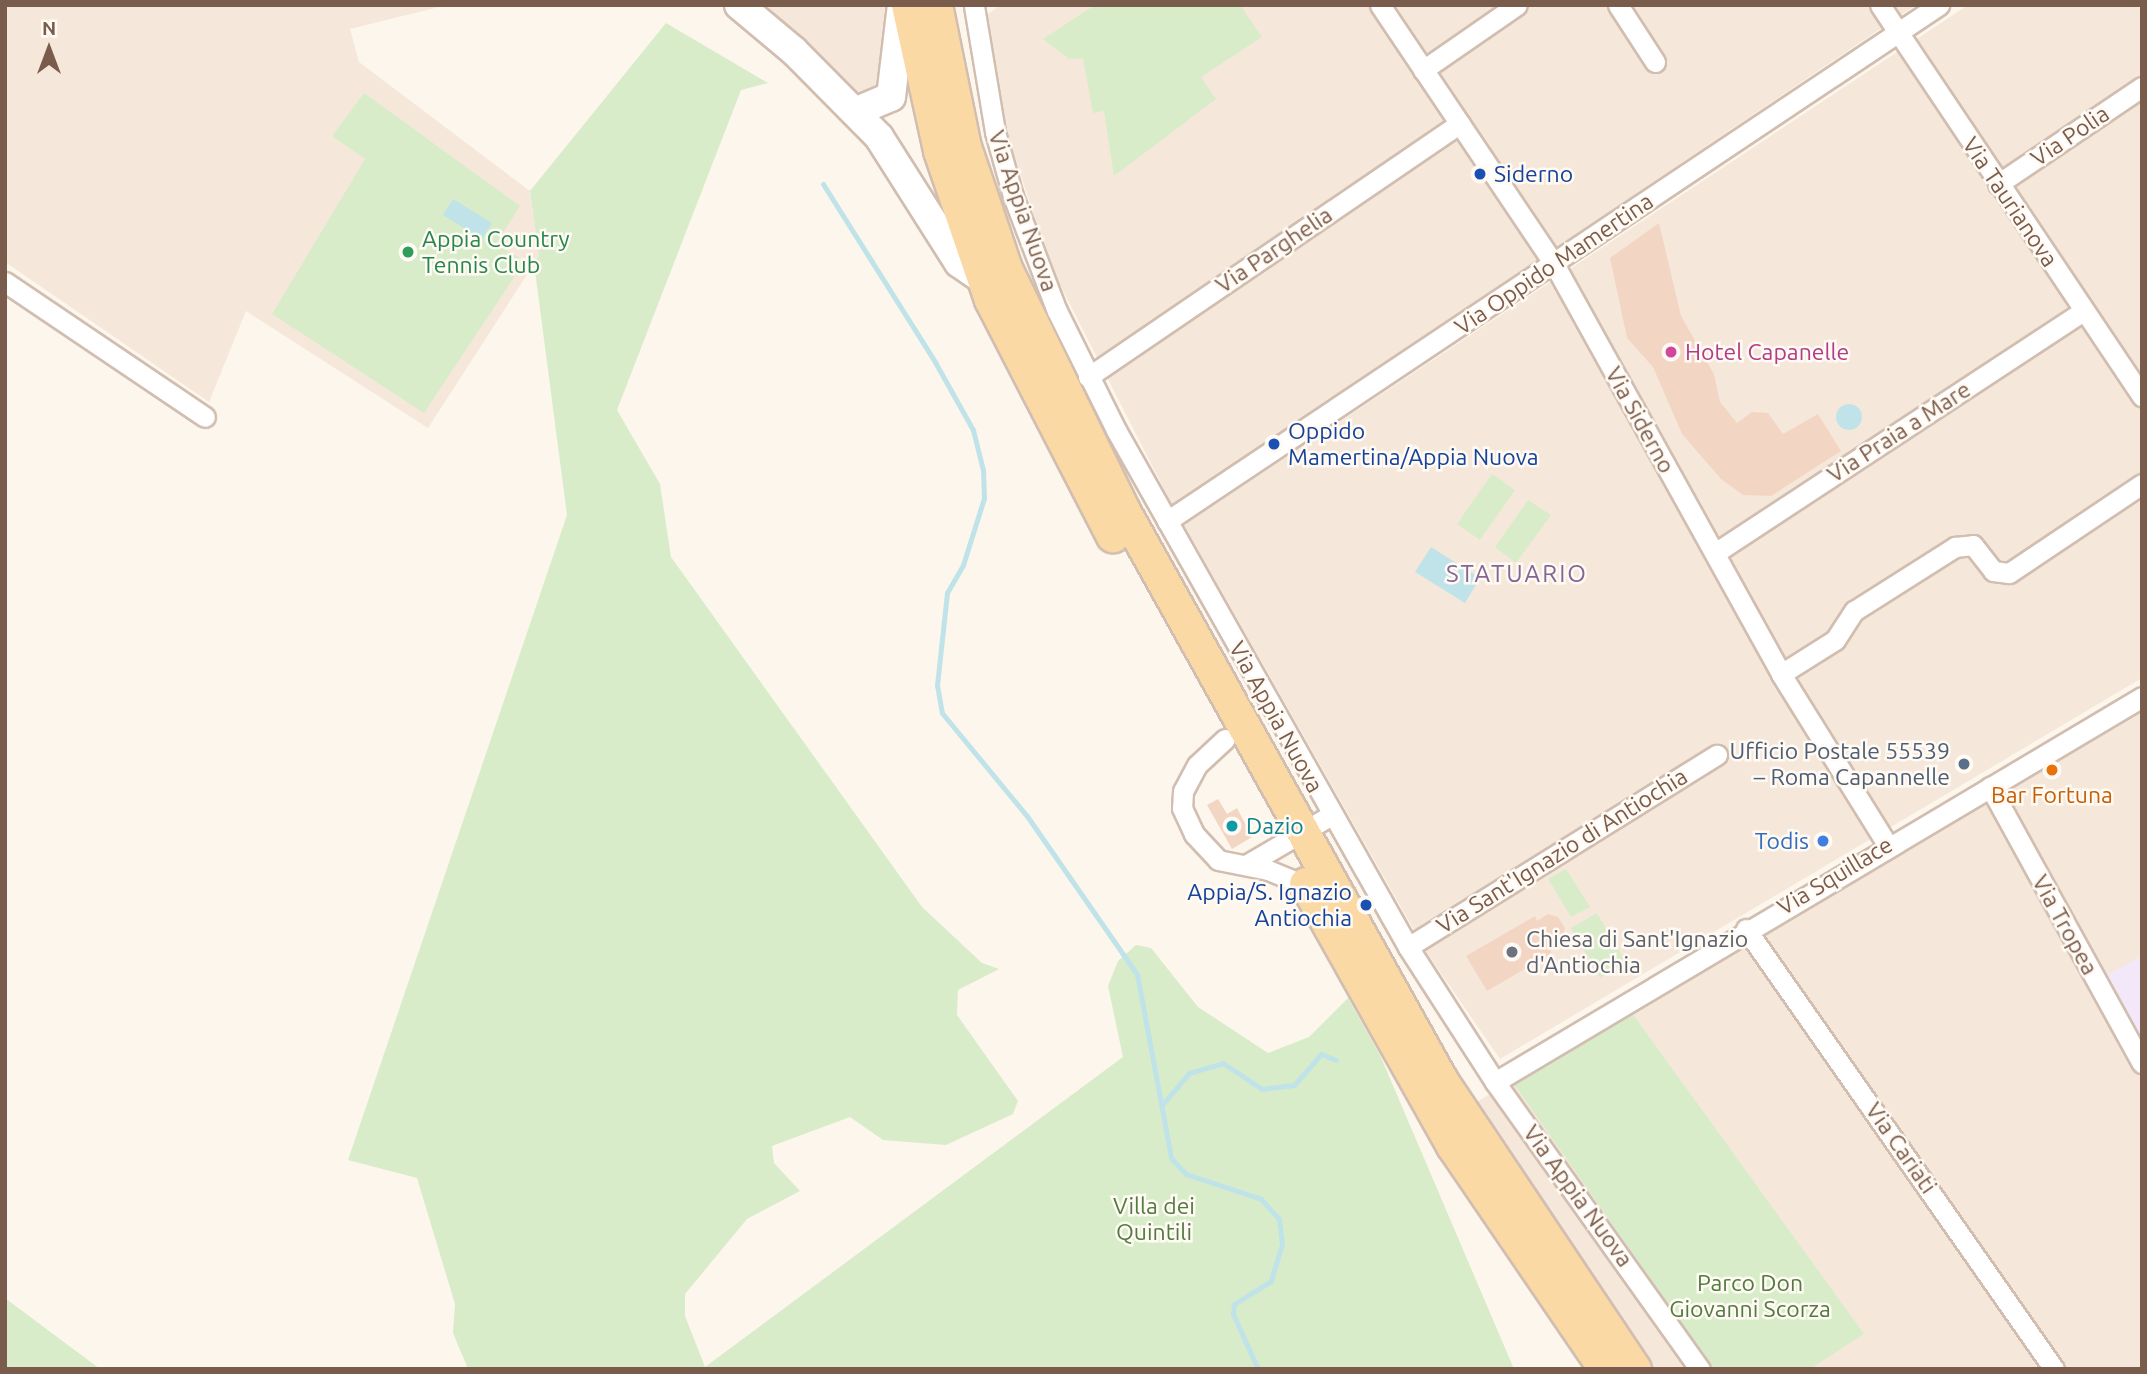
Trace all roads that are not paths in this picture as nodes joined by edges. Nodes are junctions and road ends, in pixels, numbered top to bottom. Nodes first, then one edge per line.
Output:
1 (739, 5) edge
2 (902, 5) edge
3 (1380, 5) edge
4 (1517, 5) edge
5 (1618, 5) edge
6 (1880, 5) edge
7 (1939, 5) edge
8 (975, 6) edge
9 (926, 7) edge
10 (1898, 33) junction
11 (1655, 62) dead end
12 (1423, 70) junction
13 (2142, 88) edge
14 (855, 112) junction
15 (1460, 123) junction
16 (1998, 184) junction
17 (1554, 264) junction
18 (5, 282) edge
19 (1000, 287) junction
20 (2083, 311) junction
21 (1088, 377) junction
22 (2142, 397) edge
23 (205, 416) dead end
24 (2142, 484) edge
25 (1167, 521) junction
26 (1715, 553) junction
27 (1782, 674) junction
28 (2142, 697) edge
29 (1225, 738) junction
30 (1717, 755) dead end
31 (1990, 787) junction
32 (1330, 816) junction
33 (1292, 837) junction
34 (1887, 844) junction
35 (1246, 865) junction
36 (1307, 886) junction
37 (1746, 929) junction
38 (1408, 947) junction
39 (2142, 1063) edge
40 (1495, 1082) junction
41 (1605, 1369) edge
42 (1635, 1369) edge
43 (1700, 1369) edge
44 (2054, 1369) edge

1 - 14 main road
2 - 14 main road
3 - 12 street, Via Siderno
4 - 12 street
5 - 11 street
6 - 10 street, Via Taurianova
7 - 10 street, Via Oppido Mamertina
8 - 9 street
8 - 21 street, Via Appia Nuova
9 - 19 main road, Via Appia Nuova
10 - 16 street, Via Taurianova
10 - 17 street, Via Oppido Mamertina
12 - 15 street, Via Siderno
13 - 16 street, Via Polia
14 - 19 main road
15 - 17 street, Via Siderno
15 - 21 street, Via Parghelia
16 - 20 street, Via Taurianova
17 - 25 street, Via Oppido Mamertina
17 - 26 street, Via Siderno
18 - 23 street
19 - 29 main road, Via Appia Nuova
19 - 33 main road, Via Appia Nuova
20 - 22 street, Via Taurianova
20 - 26 street, Via Praia a Mare
21 - 25 street, Via Appia Nuova
24 - 27 street
25 - 32 street, Via Appia Nuova
26 - 27 street, Via Siderno
27 - 34 street, Via Siderno
28 - 31 street, Via Squillace
29 - 33 main road, Via Appia Nuova
29 - 35 street
30 - 38 street, Via Sant'Ignazio di Antiochia
31 - 34 street, Via Squillace
31 - 39 street, Via Tropea
32 - 33 street
32 - 38 street, Via Appia Nuova
33 - 35 street
33 - 36 main road, Via Appia Nuova
33 - 42 main road, Via Appia Nuova
34 - 37 street, Via Squillace
35 - 36 street
36 - 41 main road, Via Appia Nuova
37 - 40 street, Via Squillace
37 - 44 street, Via Cariati
38 - 40 street, Via Appia Nuova
40 - 43 street, Via Appia Nuova

